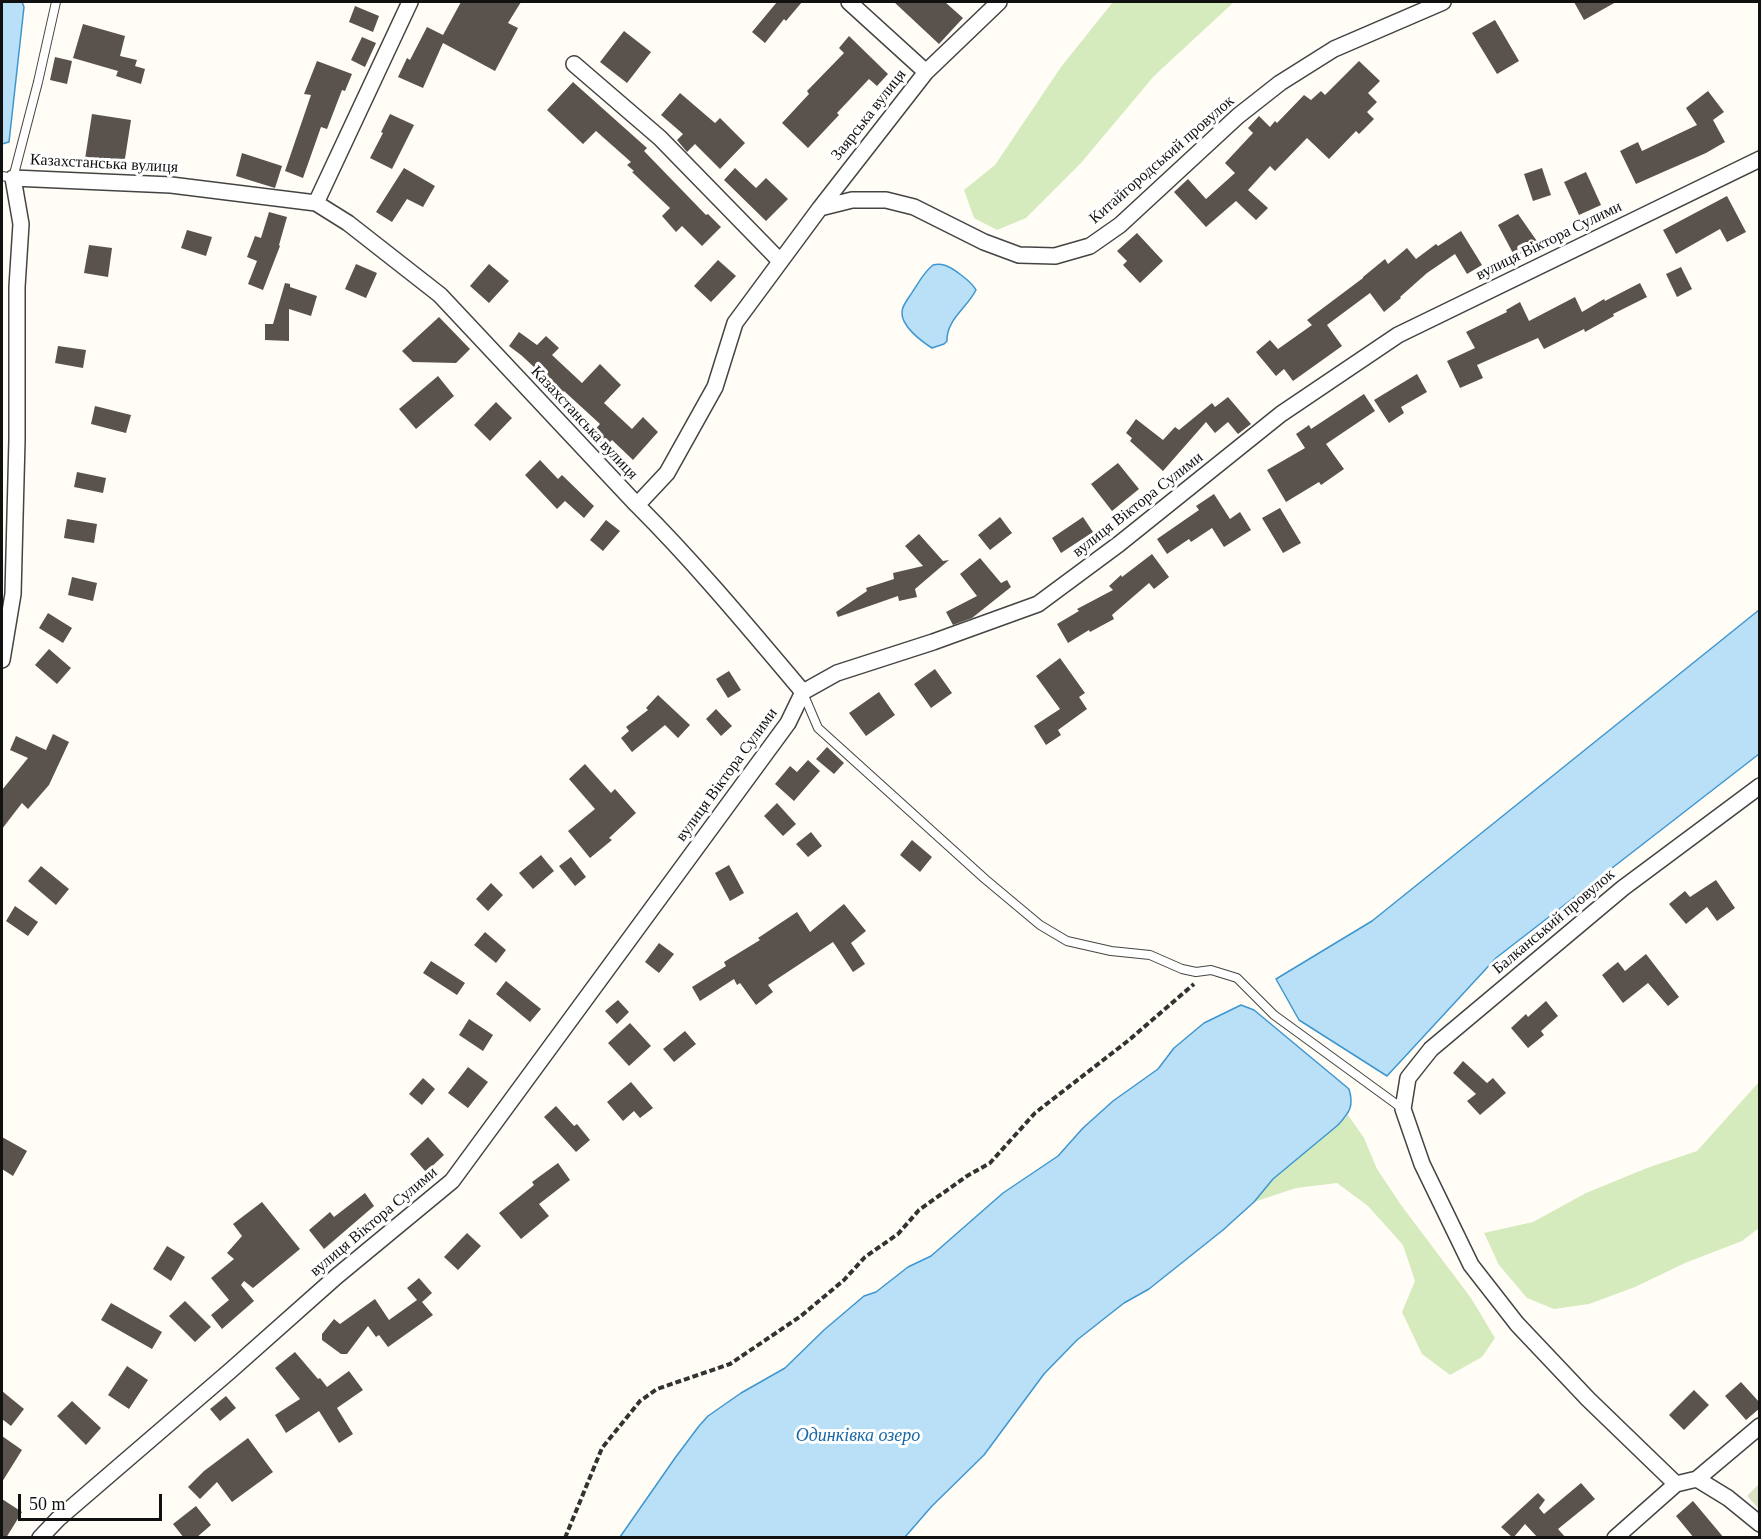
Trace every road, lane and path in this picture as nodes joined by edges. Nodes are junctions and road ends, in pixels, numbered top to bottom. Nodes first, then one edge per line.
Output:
1 (56, 2) edge
2 (410, 2) edge
3 (849, 2) edge
4 (999, 2) edge
5 (1443, 2) edge
6 (574, 64) dead end
7 (926, 72) junction
8 (1760, 159) edge
9 (7, 177) edge
10 (316, 203) junction
11 (820, 208) junction
12 (780, 261) junction
13 (637, 505) junction
14 (2, 660) edge
15 (803, 692) junction
16 (1760, 786) edge
17 (1211, 970) junction
18 (1403, 1109) junction
19 (1760, 1426) edge
20 (1697, 1479) junction
21 (1676, 1484) junction
22 (1760, 1524) edge
23 (40, 1538) edge
24 (565, 1538) edge
25 (1615, 1538) edge

1 - 9 lane
2 - 10 street
3 - 7 street
4 - 7 street, Заярська вулиця
5 - 11 street, Китайгородський провулок
6 - 12 street
7 - 11 street, Заярська вулиця
8 - 15 street, вулиця Віктора Сулими
9 - 10 street, Казахстанська вулиця
9 - 14 street, Казахстанська вулиця
10 - 13 street, Казахстанська вулиця
11 - 12 street, Заярська вулиця
12 - 13 street, Заярська вулиця
13 - 15 street, Казахстанська вулиця
15 - 17 lane
15 - 23 street, вулиця Віктора Сулими
16 - 18 street, Балканський провулок
17 - 18 lane
17 - 24 path
18 - 21 street
19 - 20 street
20 - 21 street
20 - 22 street
21 - 25 street

